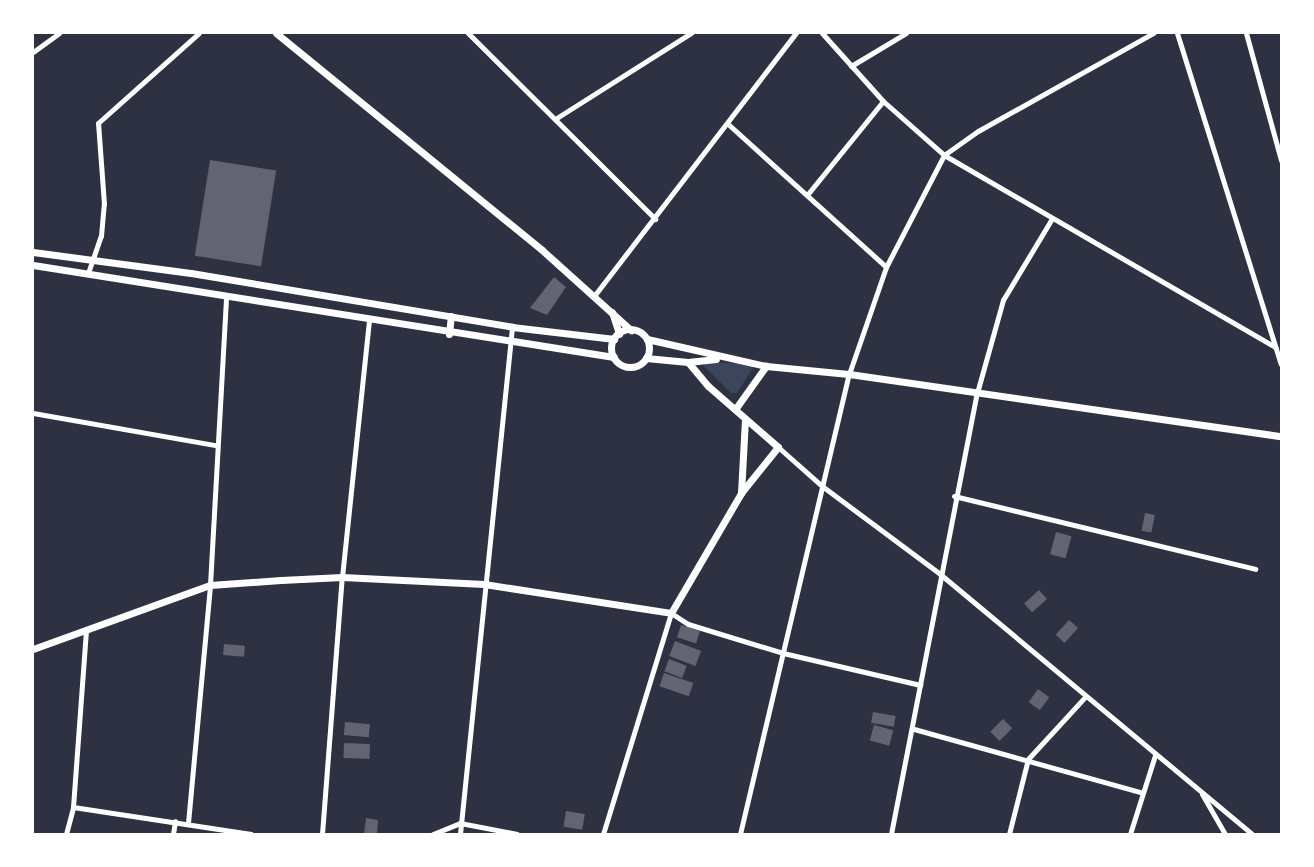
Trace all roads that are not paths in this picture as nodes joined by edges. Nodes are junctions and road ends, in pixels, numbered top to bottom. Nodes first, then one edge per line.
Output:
1 (59, 33) edge
2 (199, 33) edge
3 (276, 33) edge
4 (468, 33) edge
5 (691, 33) edge
6 (796, 33) edge
7 (822, 33) edge
8 (906, 33) edge
9 (1153, 33) edge
10 (1177, 33) edge
11 (1246, 33) edge
12 (33, 52) edge
13 (851, 66) junction
14 (883, 101) junction
15 (555, 119) junction
16 (728, 124) junction
17 (944, 155) junction
18 (1281, 160) edge
19 (807, 195) junction
20 (655, 219) junction
21 (1051, 220) junction
22 (33, 252) edge
23 (41, 253) junction
24 (92, 259) junction
25 (36, 266) edge
26 (886, 267) junction
27 (88, 273) junction
28 (243, 282) junction
29 (226, 295) junction
30 (594, 296) junction
31 (240, 297) junction
32 (612, 309) junction
33 (452, 316) junction
34 (369, 320) junction
35 (512, 327) junction
36 (631, 330) junction
37 (449, 334) junction
38 (562, 334) junction
39 (617, 336) junction
40 (647, 339) junction
41 (512, 342) junction
42 (1275, 347) junction
43 (560, 350) junction
44 (614, 357) junction
45 (646, 358) junction
46 (722, 358) junction
47 (688, 362) junction
48 (1281, 364) edge
49 (766, 366) junction
50 (849, 374) junction
51 (977, 393) junction
52 (736, 408) junction
53 (33, 413) edge
54 (745, 420) junction
55 (1281, 436) edge
56 (215, 445) junction
57 (778, 447) junction
58 (822, 486) junction
59 (741, 493) junction
60 (954, 496) junction
61 (1255, 569) dead end
62 (939, 574) junction
63 (342, 577) junction
64 (484, 584) junction
65 (210, 585) junction
66 (671, 613) junction
67 (86, 632) junction
68 (33, 649) edge
69 (783, 653) junction
70 (920, 685) junction
71 (1085, 697) junction
72 (914, 729) junction
73 (1155, 755) junction
74 (1028, 759) junction
75 (1140, 792) junction
76 (1201, 792) junction
77 (73, 807) junction
78 (175, 821) junction
79 (188, 823) junction
80 (460, 823) junction
81 (66, 834) edge
82 (173, 834) edge
83 (251, 834) edge
84 (322, 834) edge
85 (433, 834) edge
86 (460, 834) edge
87 (517, 834) edge
88 (603, 834) edge
89 (740, 834) edge
90 (891, 834) edge
91 (1009, 834) edge
92 (1130, 834) edge
93 (1226, 834) edge
94 (1252, 834) edge

1 - 12 street
2 - 24 street
3 - 30 street
4 - 15 street
5 - 15 street
6 - 16 street
7 - 13 street
8 - 13 street
9 - 17 street
10 - 42 street
11 - 18 street
13 - 14 street
14 - 17 street
14 - 19 street
15 - 20 street
16 - 19 street
16 - 20 street
17 - 21 street
17 - 26 street
19 - 26 street
20 - 30 street
21 - 42 street
21 - 51 street
22 - 23 street
23 - 24 street
23 - 25 street
24 - 27 street
24 - 28 street
25 - 27 street
26 - 50 street
27 - 29 street
28 - 31 street
28 - 33 street
29 - 31 street
29 - 56 street
30 - 32 street
31 - 34 street
32 - 36 street
32 - 39 street
33 - 35 street
33 - 37 street
34 - 37 street
34 - 63 street
35 - 38 street
35 - 41 street
36 - 39 street
36 - 40 street
37 - 41 street
38 - 39 street
38 - 43 street
39 - 44 street
40 - 45 street
40 - 46 street
41 - 43 street
41 - 64 street
42 - 48 street
43 - 44 street
44 - 45 street
45 - 47 street
46 - 47 street
46 - 49 street
47 - 52 street
49 - 50 street
49 - 52 street
50 - 51 street
50 - 58 street
51 - 55 street
51 - 60 street
52 - 54 street
53 - 56 street
54 - 57 street
54 - 59 street
56 - 65 street
57 - 58 street
57 - 59 street
58 - 62 street
58 - 69 street
59 - 66 street
60 - 61 street
60 - 62 street
62 - 70 street
62 - 71 street
63 - 64 street
63 - 65 street
63 - 84 street
64 - 66 street
64 - 80 street
65 - 67 street
65 - 79 street
66 - 69 street
66 - 88 street
67 - 68 street
67 - 77 street
69 - 70 street
69 - 89 street
70 - 72 street
71 - 73 street
71 - 74 street
72 - 74 street
72 - 90 street
73 - 75 street
73 - 76 street
74 - 75 street
74 - 91 street
75 - 92 street
76 - 93 street
76 - 94 street
77 - 78 street
77 - 81 street
78 - 79 street
78 - 82 street
79 - 83 street
80 - 85 street
80 - 86 street
80 - 87 street

